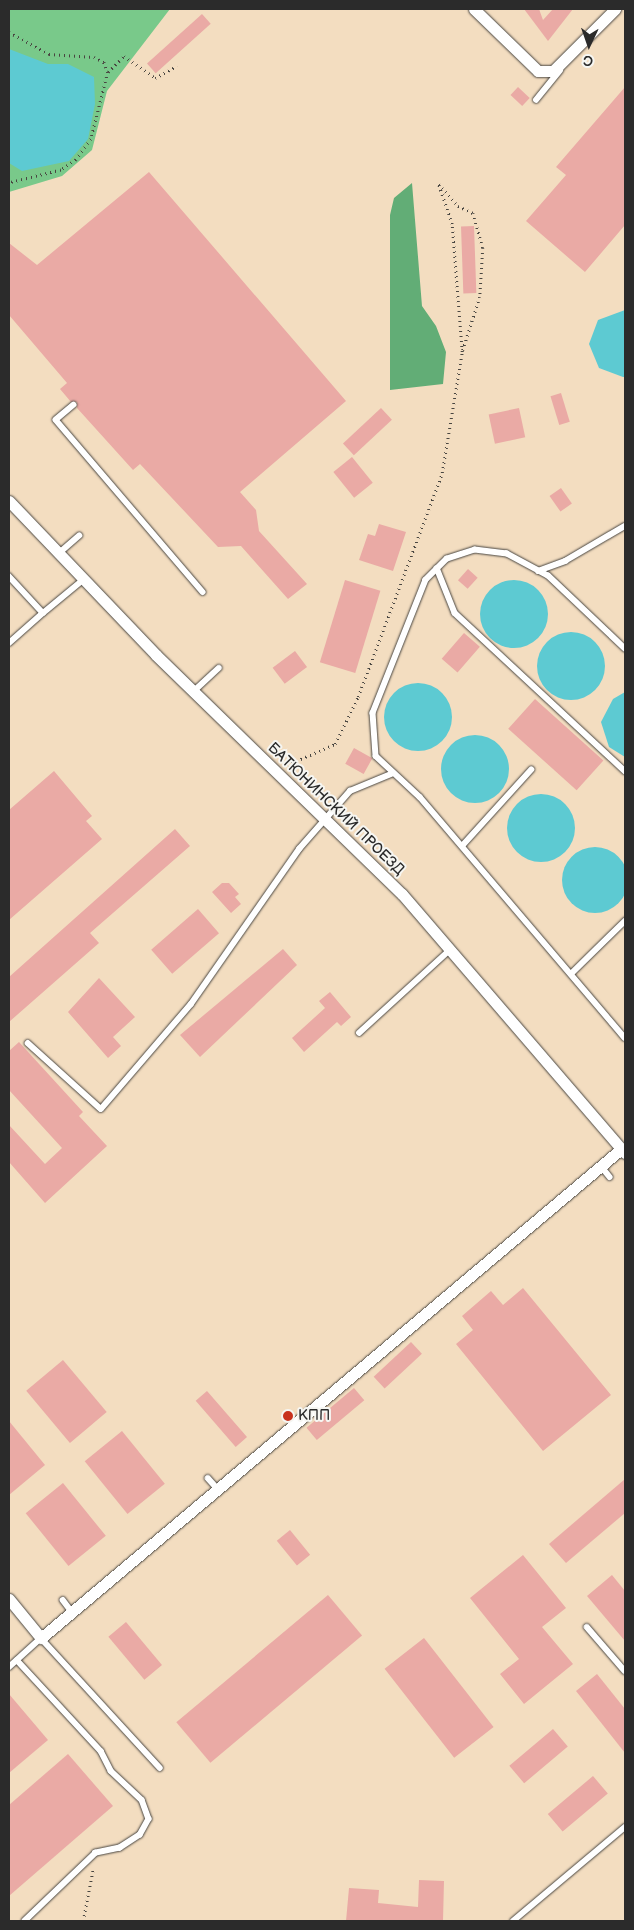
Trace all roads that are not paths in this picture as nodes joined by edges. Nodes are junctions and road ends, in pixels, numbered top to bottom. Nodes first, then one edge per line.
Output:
1 (474, 9) edge
2 (615, 9) edge
3 (568, 61) junction
4 (536, 100) dead end
5 (74, 405) dead end
6 (9, 501) edge
7 (625, 526) edge
8 (78, 536) dead end
9 (58, 554) junction
10 (437, 568) junction
11 (538, 571) junction
12 (9, 576) edge
13 (83, 580) junction
14 (203, 592) dead end
15 (43, 613) junction
16 (9, 643) edge
17 (625, 649) edge
18 (219, 668) dead end
19 (193, 692) junction
20 (531, 770) dead end
21 (625, 770) edge
22 (391, 774) junction
23 (326, 820) junction
24 (462, 846) junction
25 (625, 920) edge
26 (450, 950) junction
27 (571, 974) junction
28 (359, 1033) dead end
29 (625, 1038) edge
30 (28, 1043) dead end
31 (623, 1151) edge
32 (601, 1166) junction
33 (610, 1177) dead end
34 (208, 1478) dead end
35 (218, 1489) junction
36 (9, 1600) edge
37 (63, 1600) dead end
38 (72, 1612) junction
39 (587, 1627) dead end
40 (41, 1638) junction
41 (17, 1660) junction
42 (9, 1667) edge
43 (625, 1671) edge
44 (160, 1768) dead end
45 (625, 1827) edge
46 (25, 1921) edge
47 (513, 1921) edge

1 - 3 street
2 - 3 street
3 - 4 lane
5 - 14 lane
6 - 9 street, БАТЮНИНСКИЙ ПРОЕЗД
7 - 11 lane
8 - 9 lane
9 - 13 street, БАТЮНИНСКИЙ ПРОЕЗД
10 - 11 lane
10 - 21 lane
10 - 22 lane
11 - 17 lane
12 - 15 lane
13 - 15 lane
13 - 19 street, БАТЮНИНСКИЙ ПРОЕЗД
15 - 16 lane
18 - 19 lane
19 - 23 street, БАТЮНИНСКИЙ ПРОЕЗД
20 - 24 lane
22 - 23 lane
22 - 24 lane
23 - 26 street, БАТЮНИНСКИЙ ПРОЕЗД
23 - 30 lane
24 - 27 lane
25 - 27 lane
26 - 28 lane
26 - 31 street, БАТЮНИНСКИЙ ПРОЕЗД
27 - 29 lane
31 - 32 street
32 - 33 lane
32 - 35 street
34 - 35 lane
35 - 38 street
36 - 40 street
37 - 38 lane
38 - 40 street
39 - 43 lane
40 - 41 lane
40 - 44 lane
41 - 42 lane
41 - 46 lane
45 - 47 lane

